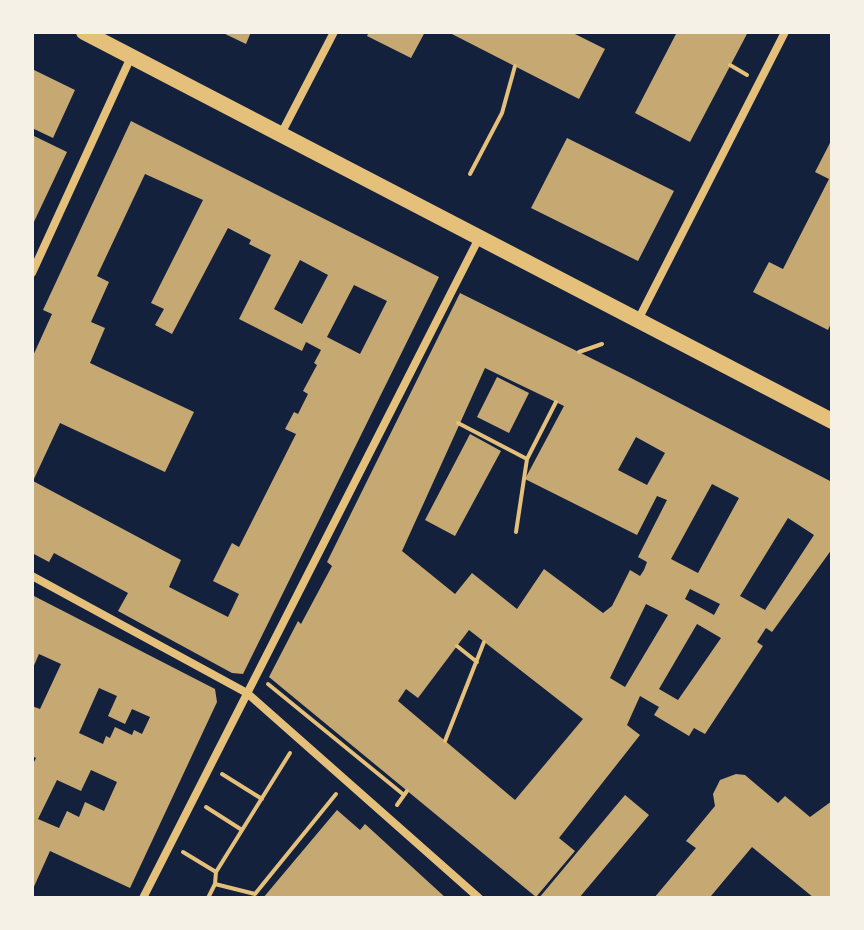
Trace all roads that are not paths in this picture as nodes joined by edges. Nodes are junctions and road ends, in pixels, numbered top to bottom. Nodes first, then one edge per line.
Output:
1 (84, 32) edge
2 (334, 32) edge
3 (785, 32) edge
4 (131, 57) junction
5 (281, 135) junction
6 (479, 238) junction
7 (32, 273) edge
8 (638, 321) junction
9 (832, 421) edge
10 (32, 576) edge
11 (247, 693) junction
12 (143, 898) edge
13 (479, 898) edge

1 - 4 main road
2 - 5 street
3 - 8 street
4 - 5 main road
4 - 7 street
5 - 6 main road
6 - 8 main road
6 - 11 street
8 - 9 main road
10 - 11 street
11 - 12 street
11 - 13 street

